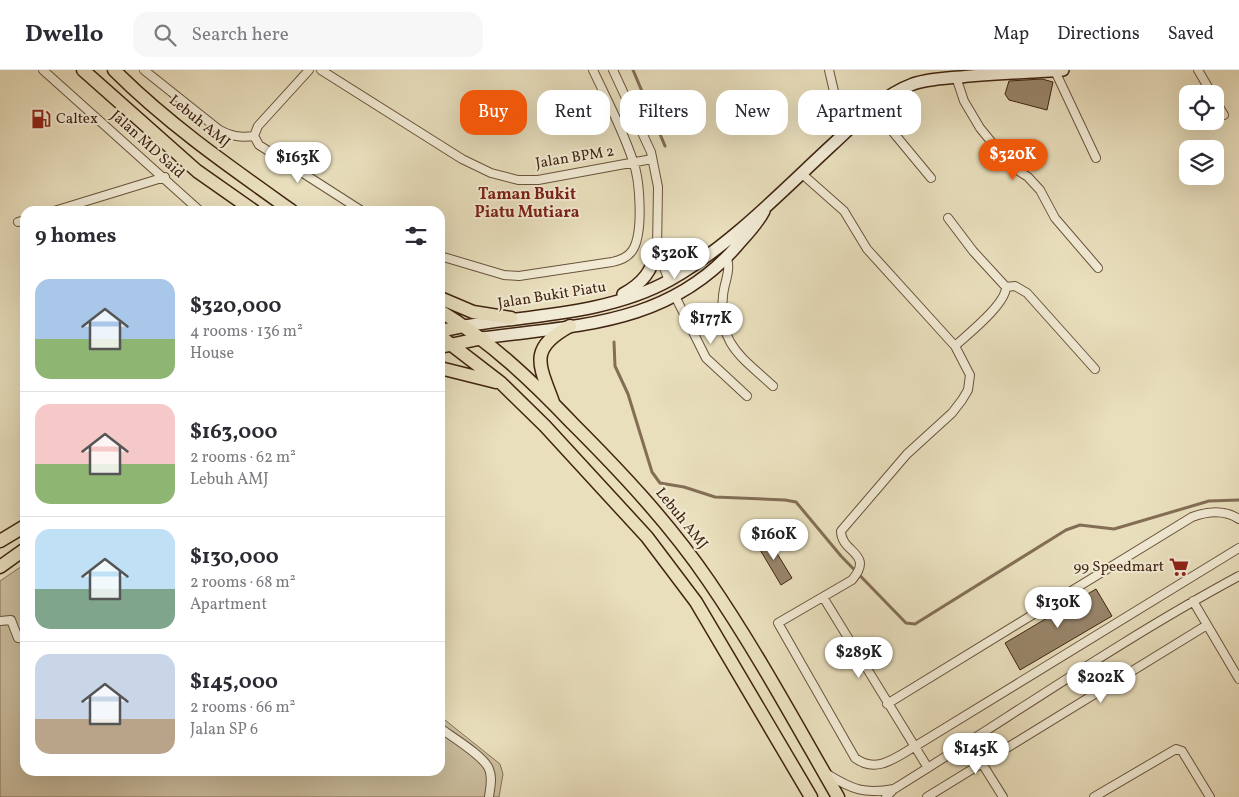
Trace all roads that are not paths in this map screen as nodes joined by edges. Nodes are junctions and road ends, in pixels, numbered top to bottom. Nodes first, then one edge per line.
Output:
1 (43, 70) edge
2 (83, 70) edge
3 (114, 70) edge
4 (144, 70) edge
5 (309, 70) edge
6 (321, 70) edge
7 (593, 70) edge
8 (613, 70) edge
9 (829, 70) edge
10 (1063, 70) edge
11 (1198, 70) edge
12 (1056, 71) edge
13 (984, 72) edge
14 (956, 77) junction
15 (1207, 85) edge
16 (834, 90) edge
17 (902, 90) edge
18 (843, 135) edge
19 (895, 135) edge
20 (254, 136) junction
21 (1096, 158) dead end
22 (652, 159) junction
23 (634, 163) junction
24 (801, 173) junction
25 (165, 177) junction
26 (931, 178) dead end
27 (70, 206) edge
28 (193, 206) edge
29 (247, 206) edge
30 (285, 206) edge
31 (354, 206) edge
32 (766, 207) junction
33 (948, 218) dead end
34 (657, 249) junction
35 (445, 257) edge
36 (727, 258) junction
37 (694, 265) junction
38 (1098, 268) dead end
39 (708, 274) junction
40 (669, 280) junction
41 (1006, 287) junction
42 (675, 296) junction
43 (445, 300) edge
44 (604, 304) junction
45 (445, 314) edge
46 (635, 314) junction
47 (511, 318) junction
48 (464, 326) junction
49 (570, 326) junction
50 (445, 330) edge
51 (483, 338) junction
52 (445, 339) edge
53 (453, 344) junction
54 (445, 346) edge
55 (955, 346) junction
56 (445, 369) edge
57 (1095, 369) dead end
58 (501, 383) junction
59 (773, 386) dead end
60 (747, 396) dead end
61 (554, 404) junction
62 (1239, 519) edge
63 (20, 529) edge
64 (0, 541) edge
65 (1239, 548) edge
66 (20, 550) edge
67 (20, 552) edge
68 (0, 558) edge
69 (0, 567) edge
70 (1239, 576) edge
71 (823, 597) junction
72 (1193, 601) junction
73 (0, 621) edge
74 (1207, 625) junction
75 (20, 638) edge
76 (1239, 678) edge
77 (887, 704) junction
78 (445, 732) edge
79 (968, 741) junction
80 (914, 748) junction
81 (982, 762) junction
82 (928, 768) junction
83 (824, 772) junction
84 (894, 789) junction
85 (1104, 794) edge
86 (489, 797) edge
87 (811, 797) edge
88 (838, 797) edge
89 (886, 797) edge
90 (927, 797) edge
91 (1002, 797) edge
92 (1094, 797) edge
93 (1210, 797) edge

1 - 25 street, Jalan MD Said
2 - 29 main road
3 - 30 main road, Lebuh AMJ
4 - 20 street
5 - 20 street
6 - 23 street, Jalan BPM 2
7 - 23 street
8 - 22 street
9 - 16 street
10 - 12 main road, Jalan Bukit Piatu
11 - 15 street
12 - 13 main road, Jalan Bukit Piatu
12 - 21 street
13 - 14 main road, Jalan Bukit Piatu
14 - 17 main road, Jalan Bukit Piatu
14 - 38 street
18 - 24 main road, Jalan Bukit Piatu
19 - 26 street
20 - 31 street
22 - 23 street, Jalan BPM 2
22 - 34 street
23 - 35 street
24 - 32 main road, Jalan Bukit Piatu
24 - 55 street
25 - 27 street
25 - 28 street, Jalan MD Said
32 - 36 main road, Jalan Bukit Piatu
32 - 37 main road, Jalan Bukit Piatu
33 - 41 street
34 - 37 main road
34 - 40 street
34 - 44 main road
36 - 39 main road, Jalan Bukit Piatu
36 - 59 street
37 - 40 main road, Jalan Bukit Piatu
39 - 40 main road
39 - 42 main road, Jalan Bukit Piatu
40 - 44 main road, Jalan Bukit Piatu
40 - 46 main road
41 - 55 street
41 - 57 street
42 - 46 main road, Jalan Bukit Piatu
42 - 60 street
43 - 47 main road
44 - 47 main road, Jalan Bukit Piatu
45 - 48 main road, Lebuh AMJ
46 - 49 main road, Jalan Bukit Piatu
47 - 48 main road, Jalan Bukit Piatu
48 - 50 main road
48 - 51 main road, Lebuh AMJ
49 - 51 main road, Jalan Bukit Piatu
49 - 61 main road
51 - 53 main road
51 - 61 main road, Lebuh AMJ
52 - 53 main road
53 - 54 main road
53 - 58 main road
55 - 71 street
56 - 58 main road
58 - 87 main road
61 - 83 main road, Lebuh AMJ
62 - 77 street
63 - 64 main road
65 - 80 street
66 - 68 main road
67 - 69 main road
70 - 72 street
71 - 77 street
71 - 80 street
72 - 74 street
72 - 79 street
73 - 75 street
74 - 76 street
74 - 81 street
77 - 80 street
78 - 86 street
79 - 81 street
79 - 82 street
80 - 82 street
81 - 90 street
81 - 91 street
82 - 84 street
83 - 84 street
83 - 88 main road, Lebuh AMJ
84 - 89 street
85 - 92 street
85 - 93 street

